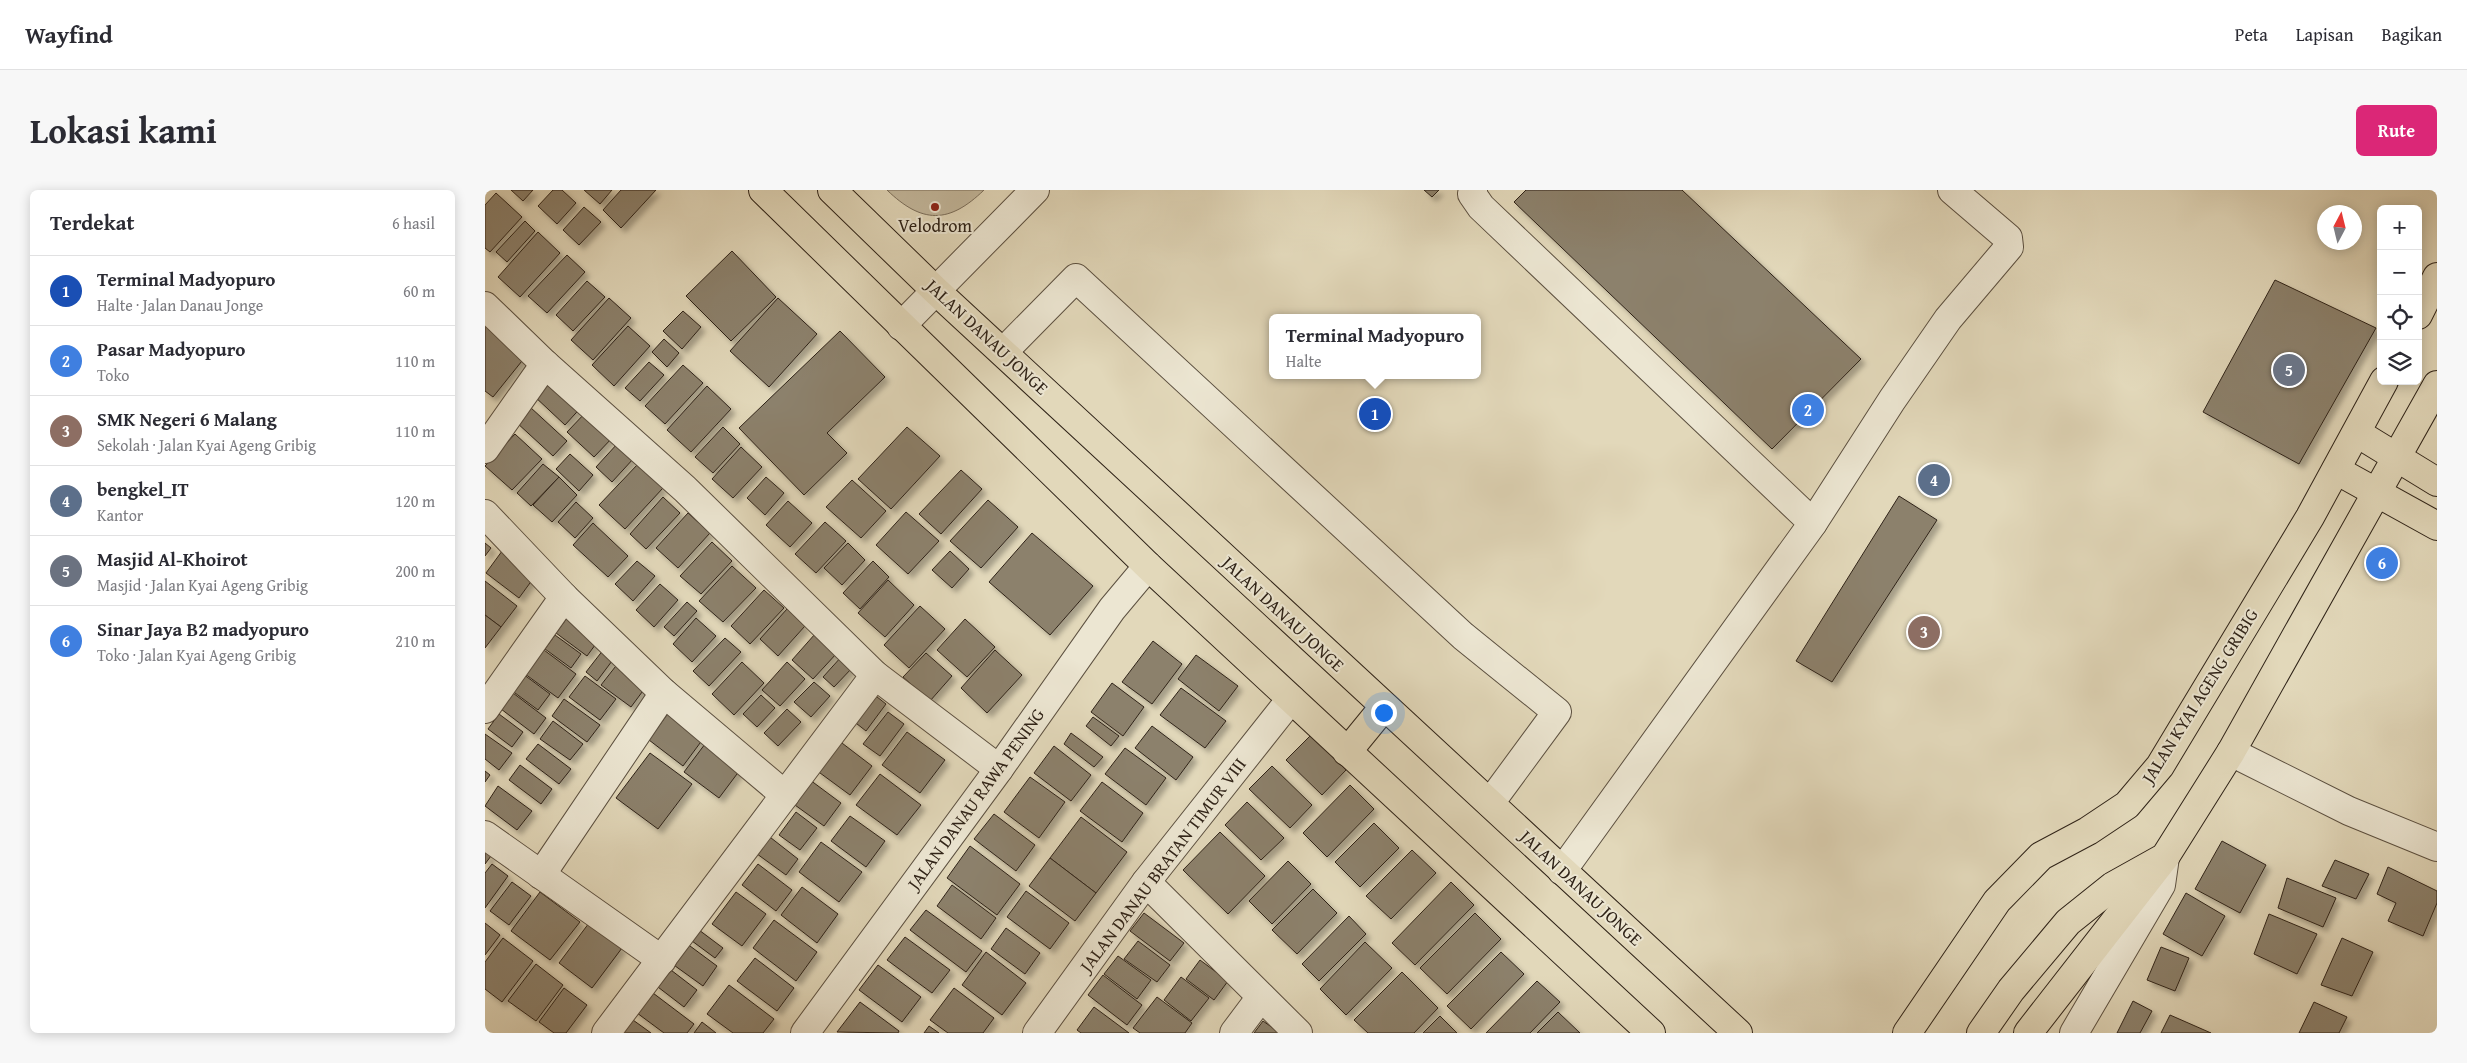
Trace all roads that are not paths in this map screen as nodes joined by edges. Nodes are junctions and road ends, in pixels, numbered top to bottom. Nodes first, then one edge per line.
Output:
1 (763, 190) edge
2 (832, 190) edge
3 (1035, 190) edge
4 (1473, 190) edge
5 (1952, 190) edge
6 (2437, 277) edge
7 (935, 290) junction
8 (485, 306) edge
9 (2422, 308) edge
10 (901, 326) junction
11 (1003, 352) junction
12 (545, 364) junction
13 (2382, 385) edge
14 (2437, 385) edge
15 (2357, 433) junction
16 (485, 449) edge
17 (2397, 456) junction
18 (2336, 470) junction
19 (2437, 482) edge
20 (2376, 493) junction
21 (485, 514) edge
22 (1813, 523) junction
23 (2437, 526) edge
24 (1148, 566) junction
25 (564, 598) junction
26 (875, 675) junction
27 (664, 693) junction
28 (1291, 698) junction
29 (1383, 708) junction
30 (485, 709) edge
31 (1347, 752) junction
32 (2231, 752) junction
33 (999, 769) junction
34 (785, 795) junction
35 (1490, 803) junction
36 (485, 835) edge
37 (2437, 847) edge
38 (2165, 857) junction
39 (1563, 871) junction
40 (541, 874) junction
41 (1147, 882) junction
42 (662, 960) junction
43 (1261, 997) junction
44 (606, 1033) edge
45 (805, 1033) edge
46 (1037, 1033) edge
47 (1234, 1033) edge
48 (1298, 1033) edge
49 (1651, 1033) edge
50 (1737, 1033) edge
51 (1907, 1033) edge
52 (1981, 1033) edge
53 (2028, 1033) edge
54 (2074, 1033) edge

1 - 10 main road
2 - 7 main road, JALAN DANAU JONGE
3 - 7 street
4 - 22 street
5 - 22 street
6 - 9 main road
7 - 10 street
7 - 11 main road, JALAN DANAU JONGE
8 - 12 street
10 - 24 main road
11 - 29 main road, JALAN DANAU JONGE
11 - 35 street
12 - 16 street
12 - 26 street
13 - 15 main road, JALAN KYAI AGENG GRIBIG
14 - 17 main road
15 - 17 main road
15 - 18 main road, JALAN KYAI AGENG GRIBIG
17 - 19 main road
17 - 20 main road
18 - 20 main road
18 - 51 main road, JALAN KYAI AGENG GRIBIG
20 - 23 main road
20 - 32 main road
21 - 25 street
22 - 39 street
24 - 28 main road
24 - 33 street, JALAN DANAU RAWA PENING
25 - 27 street
25 - 30 street
26 - 33 street
26 - 34 street
27 - 34 street
27 - 40 street
28 - 31 main road
28 - 41 street, JALAN DANAU BRATAN TIMUR VIII
29 - 31 main road
29 - 35 main road, JALAN DANAU JONGE
31 - 49 main road
32 - 37 street
32 - 38 main road
33 - 45 street, JALAN DANAU RAWA PENING
34 - 42 street
35 - 39 main road, JALAN DANAU JONGE
36 - 40 street
38 - 52 main road
38 - 53 main road
38 - 54 street
39 - 50 main road, JALAN DANAU JONGE
40 - 42 street
41 - 43 street
41 - 46 street, JALAN DANAU BRATAN TIMUR VIII
42 - 44 street
43 - 47 street
43 - 48 street

